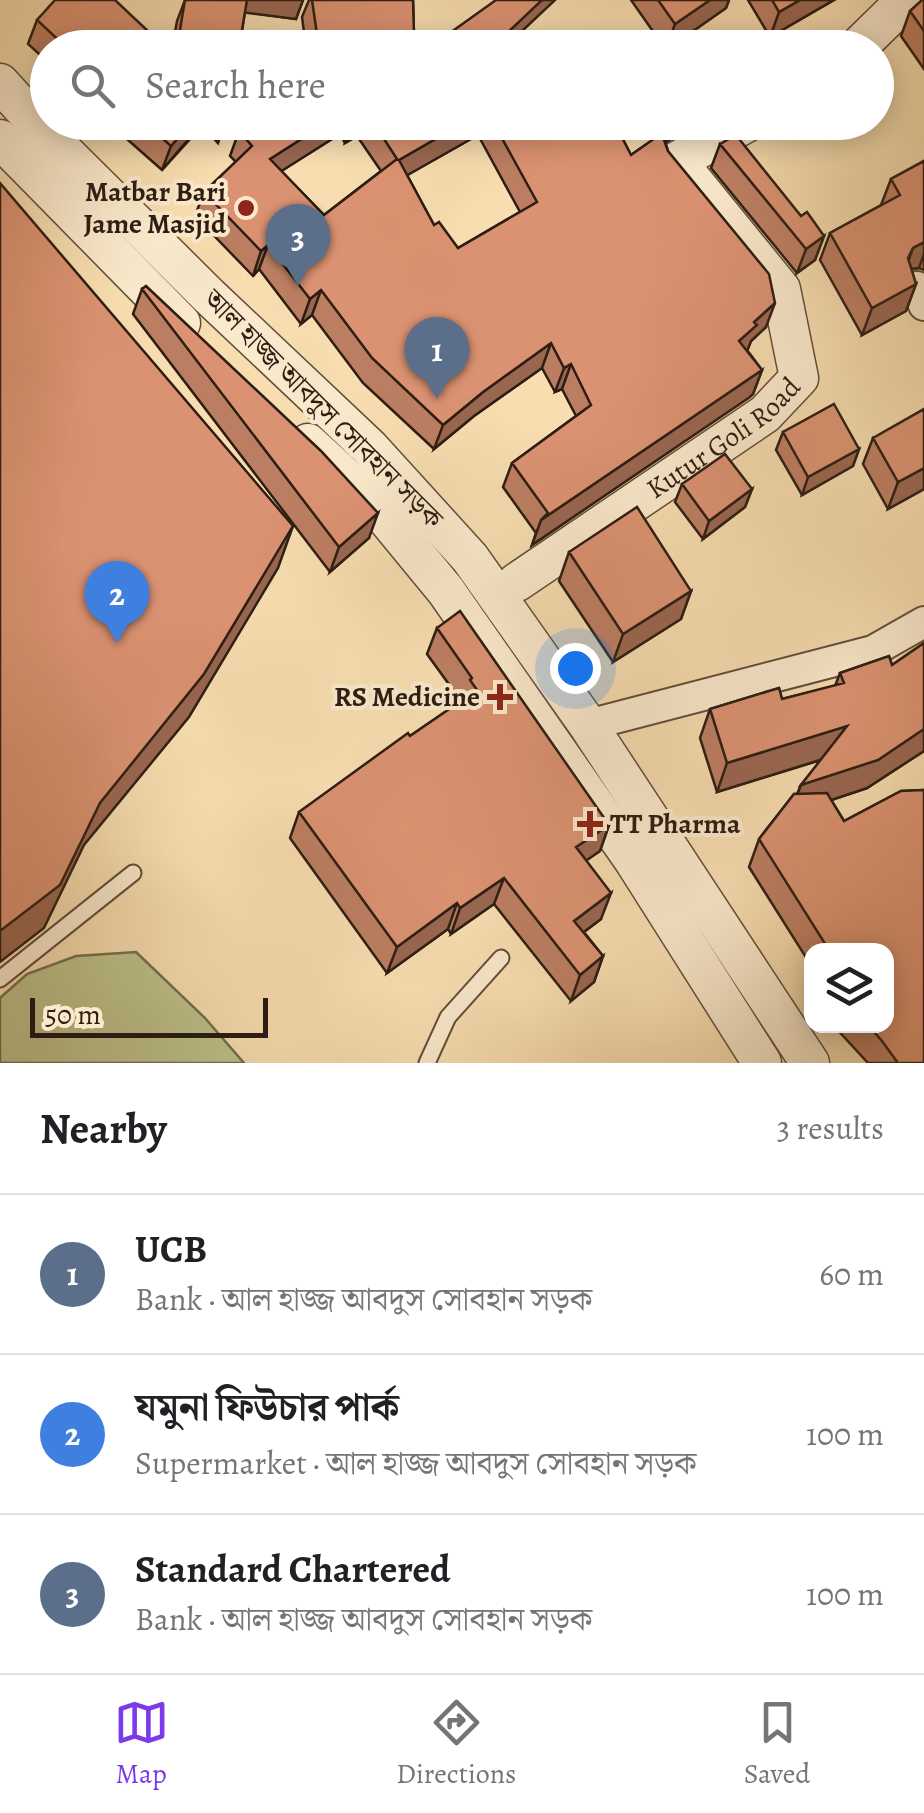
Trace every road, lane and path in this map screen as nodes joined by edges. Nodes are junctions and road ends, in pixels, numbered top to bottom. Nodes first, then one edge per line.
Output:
1 (906, 0) edge
2 (875, 30) edge
3 (0, 84) edge
4 (30, 115) edge
5 (54, 140) edge
6 (715, 140) edge
7 (10, 150) edge
8 (208, 349) edge
9 (278, 415) edge
10 (517, 582) dead end
11 (924, 622) edge
12 (588, 725) junction
13 (133, 873) dead end
14 (501, 958) dead end
15 (0, 979) edge
16 (427, 1063) edge
17 (762, 1063) edge
18 (810, 1063) edge

1 - 2 street
3 - 4 street, আল হাজ্জ আবদুস সোবহান সড়ক
5 - 12 street, আল হাজ্জ আবদুস সোবহান সড়ক
6 - 10 street, Kutur Goli Road
7 - 8 street, আল হাজ্জ আবদুস সোবহান সড়ক
9 - 17 street, আল হাজ্জ আবদুস সোবহান সড়ক
11 - 12 street
12 - 18 street, আল হাজ্জ আবদুস সোবহান সড়ক
13 - 15 lane
14 - 16 lane

